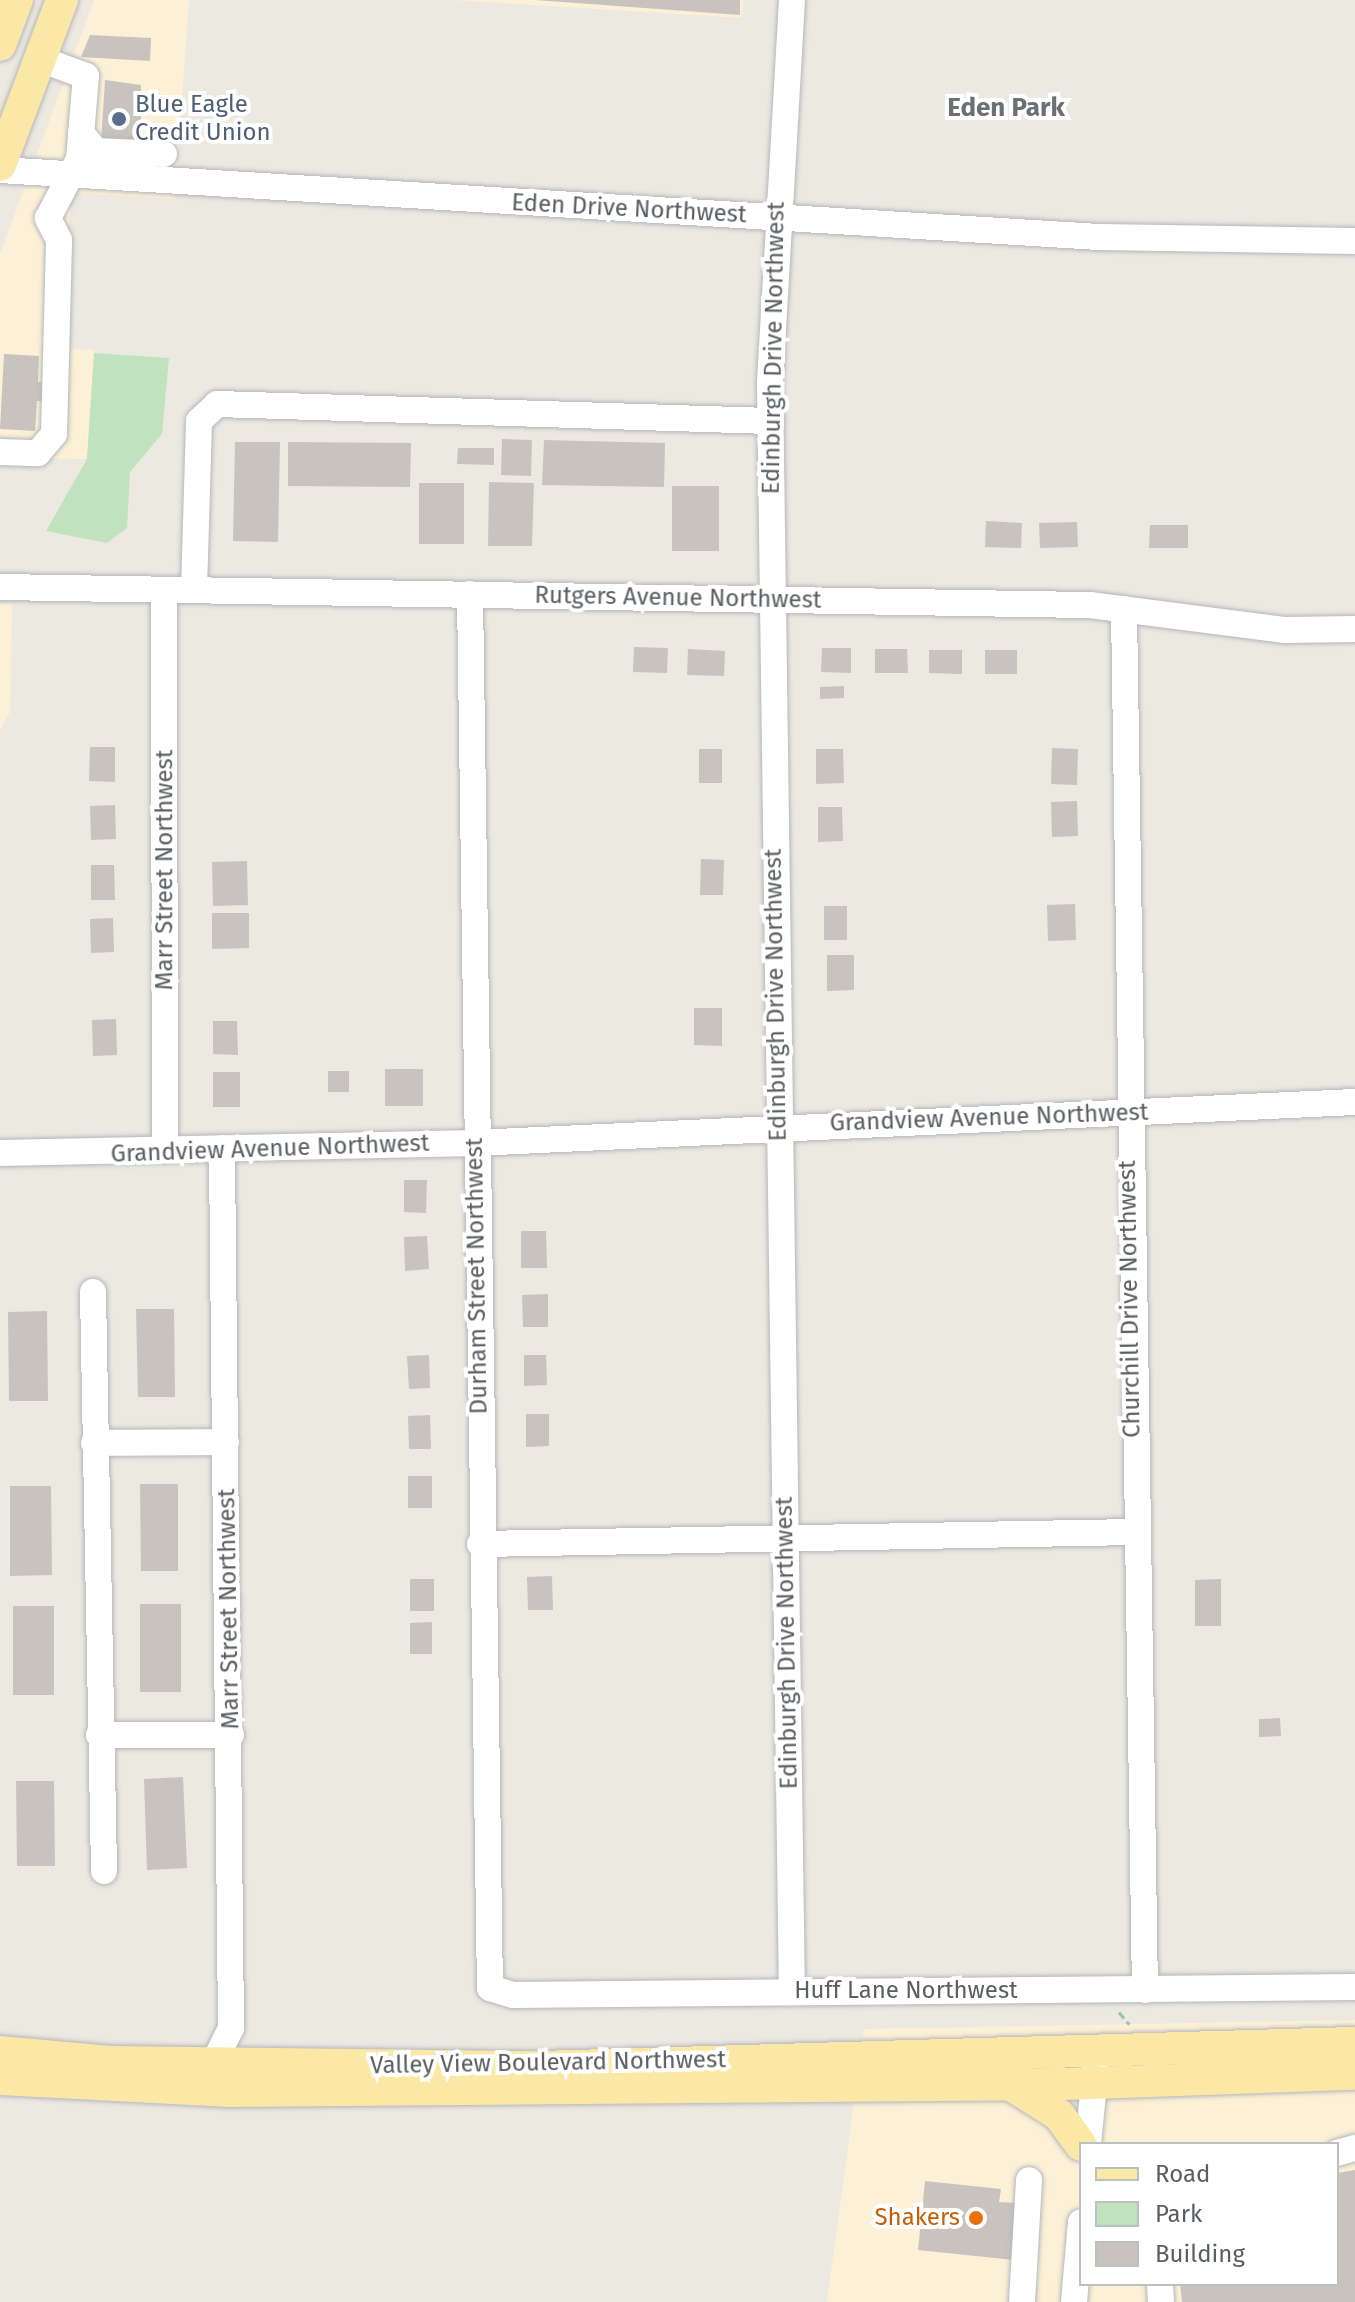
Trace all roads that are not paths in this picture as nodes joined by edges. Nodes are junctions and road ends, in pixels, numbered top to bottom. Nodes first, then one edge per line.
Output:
1 (17, 0) edge
2 (62, 0) edge
3 (792, 0) edge
4 (0, 45) edge
5 (40, 59) junction
6 (81, 133) junction
7 (164, 154) dead end
8 (0, 167) edge
9 (69, 177) junction
10 (775, 218) junction
11 (1355, 241) edge
12 (52, 340) junction
13 (771, 421) junction
14 (0, 442) edge
15 (0, 452) edge
16 (0, 587) edge
17 (164, 590) junction
18 (194, 590) junction
19 (470, 594) junction
20 (772, 600) junction
21 (1124, 609) junction
22 (1355, 629) edge
23 (1355, 1102) edge
24 (1128, 1116) junction
25 (779, 1125) junction
26 (475, 1143) junction
27 (222, 1148) junction
28 (165, 1150) junction
29 (0, 1153) edge
30 (93, 1292) dead end
31 (226, 1442) junction
32 (94, 1443) junction
33 (1133, 1532) junction
34 (786, 1536) junction
35 (480, 1544) junction
36 (99, 1735) junction
37 (231, 1735) junction
38 (104, 1871) dead end
39 (484, 1959) joint
40 (1355, 1987) edge
41 (1145, 1990) junction
42 (792, 1992) junction
43 (1355, 2043) edge
44 (1097, 2049) junction
45 (0, 2052) edge
46 (213, 2064) junction
47 (1355, 2074) edge
48 (0, 2079) edge
49 (1094, 2082) junction
50 (1011, 2085) junction
51 (1079, 2142) edge
52 (1088, 2142) edge
53 (1029, 2180) dead end
54 (1079, 2245) edge
55 (1022, 2302) edge
56 (1074, 2302) edge

1 - 4 main road
2 - 5 main road
3 - 10 street, Edinburgh Drive Northwest
5 - 6 street
5 - 8 main road
6 - 7 street
6 - 9 street
8 - 9 street, Eden Drive Northwest
9 - 10 street, Eden Drive Northwest
9 - 12 street
10 - 11 street, Eden Drive Northwest
10 - 13 street, Edinburgh Drive Northwest
12 - 14 street
12 - 15 street
13 - 18 street
13 - 20 street, Edinburgh Drive Northwest
16 - 17 street, Rutgers Avenue Northwest
17 - 18 street, Rutgers Avenue Northwest
17 - 28 street, Marr Street Northwest
18 - 19 street, Rutgers Avenue Northwest
19 - 20 street, Rutgers Avenue Northwest
19 - 26 street, Durham Street Northwest
20 - 21 street, Rutgers Avenue Northwest
20 - 25 street, Edinburgh Drive Northwest
21 - 22 street, Rutgers Avenue Northwest
21 - 24 street, Churchill Drive Northwest
23 - 24 street, Grandview Avenue Northwest
24 - 25 street, Grandview Avenue Northwest
24 - 33 street, Churchill Drive Northwest
25 - 26 street, Grandview Avenue Northwest
25 - 34 street, Edinburgh Drive Northwest
26 - 27 street, Grandview Avenue Northwest
26 - 35 street, Durham Street Northwest
27 - 28 street, Grandview Avenue Northwest
27 - 31 street, Marr Street Northwest
28 - 29 street, Grandview Avenue Northwest
30 - 32 street
31 - 32 street
31 - 37 street, Marr Street Northwest
32 - 36 street
33 - 34 street
33 - 41 street, Churchill Drive Northwest
34 - 35 street
34 - 42 street, Edinburgh Drive Northwest
35 - 39 street, Durham Street Northwest
36 - 37 street
36 - 38 street
37 - 46 street, Marr Street Northwest
39 - 42 street, Huff Lane Northwest
40 - 41 street, Huff Lane Northwest
41 - 42 street, Huff Lane Northwest
43 - 44 main road, Valley View Boulevard Northwest
44 - 46 main road, Valley View Boulevard Northwest
44 - 49 street
45 - 46 main road, Valley View Boulevard Northwest
47 - 49 main road, Valley View Boulevard Northwest
48 - 50 main road, Valley View Boulevard Northwest
49 - 50 main road, Valley View Boulevard Northwest
49 - 52 street
50 - 51 main road
53 - 55 street
54 - 56 street

